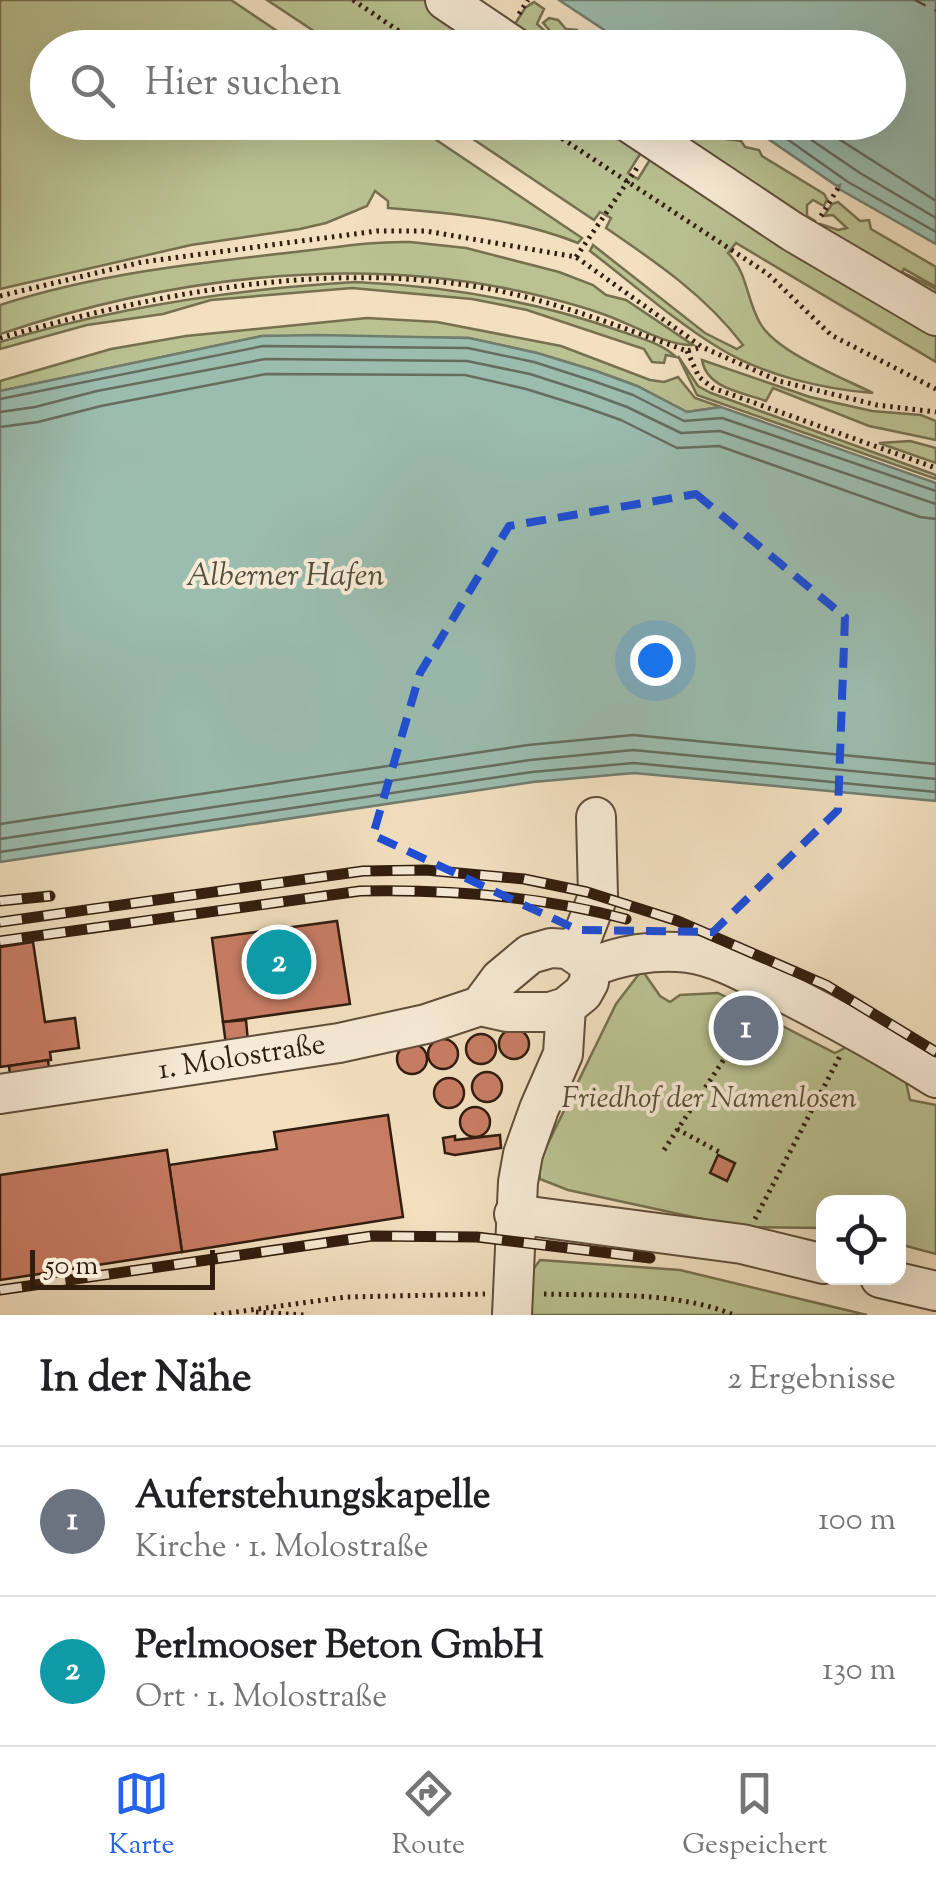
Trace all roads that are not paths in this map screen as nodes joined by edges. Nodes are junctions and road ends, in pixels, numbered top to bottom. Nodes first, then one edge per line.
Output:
1 (445, 0) edge
2 (489, 30) edge
3 (655, 140) edge
4 (936, 316) edge
5 (596, 817) dead end
6 (583, 960) junction
7 (480, 1006) junction
8 (566, 1007) junction
9 (842, 1051) road end
10 (936, 1079) edge
11 (0, 1094) edge
12 (514, 1214) junction
13 (816, 1262) edge
14 (906, 1284) edge
15 (936, 1291) edge
16 (516, 1301) edge

1 - 2 street
3 - 4 street
5 - 6 street
6 - 7 street
6 - 8 street
6 - 10 street
7 - 8 street, 1. Molostraße
7 - 11 street, 1. Molostraße
8 - 12 street
9 - 10 street
12 - 13 street
12 - 16 street
14 - 15 street

